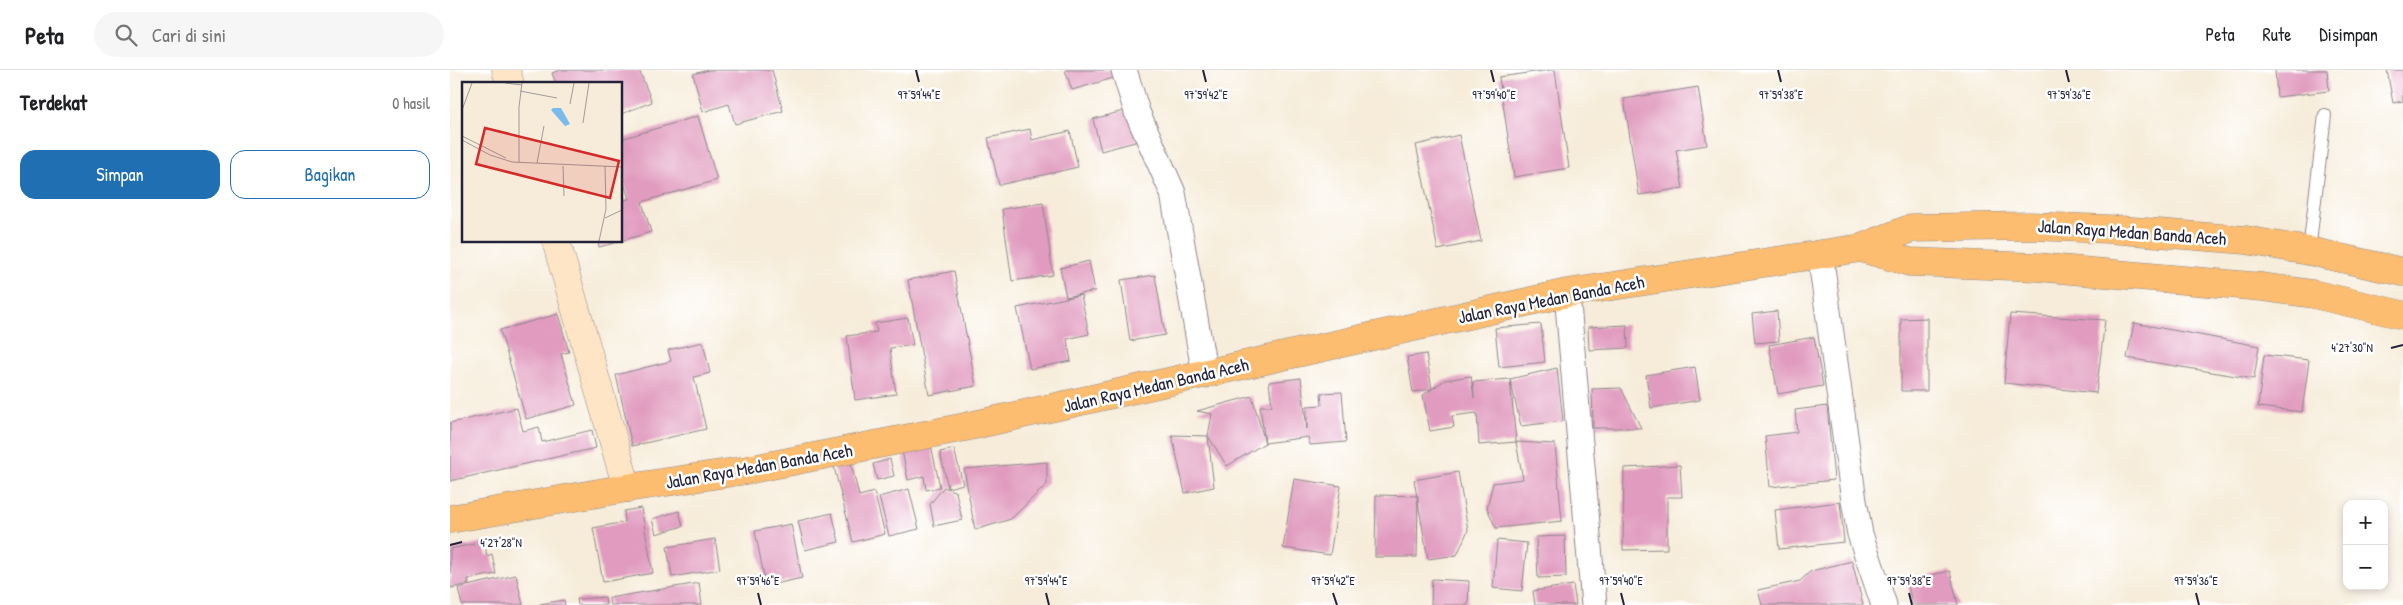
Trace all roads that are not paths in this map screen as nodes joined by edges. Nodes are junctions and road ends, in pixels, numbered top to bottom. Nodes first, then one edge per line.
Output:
1 (1124, 70) edge
2 (2325, 115) dead end
3 (556, 242) edge
4 (1861, 248) junction
5 (2309, 250) junction
6 (1820, 253) junction
7 (2403, 272) edge
8 (1567, 293) junction
9 (2403, 315) edge
10 (1205, 375) junction
11 (627, 488) junction
12 (450, 519) edge
13 (1594, 605) edge
14 (1884, 605) edge

1 - 10 street
2 - 5 lane
3 - 11 street
4 - 5 highway, Jalan Raya Medan Banda Aceh
4 - 6 highway, Jalan Raya Medan Banda Aceh
4 - 9 highway, Jalan Raya Medan Banda Aceh
5 - 7 highway, Jalan Raya Medan Banda Aceh
6 - 8 highway, Jalan Raya Medan Banda Aceh
6 - 14 street
8 - 10 highway, Jalan Raya Medan Banda Aceh
8 - 13 street
10 - 11 highway, Jalan Raya Medan Banda Aceh
11 - 12 highway, Jalan Raya Medan Banda Aceh

